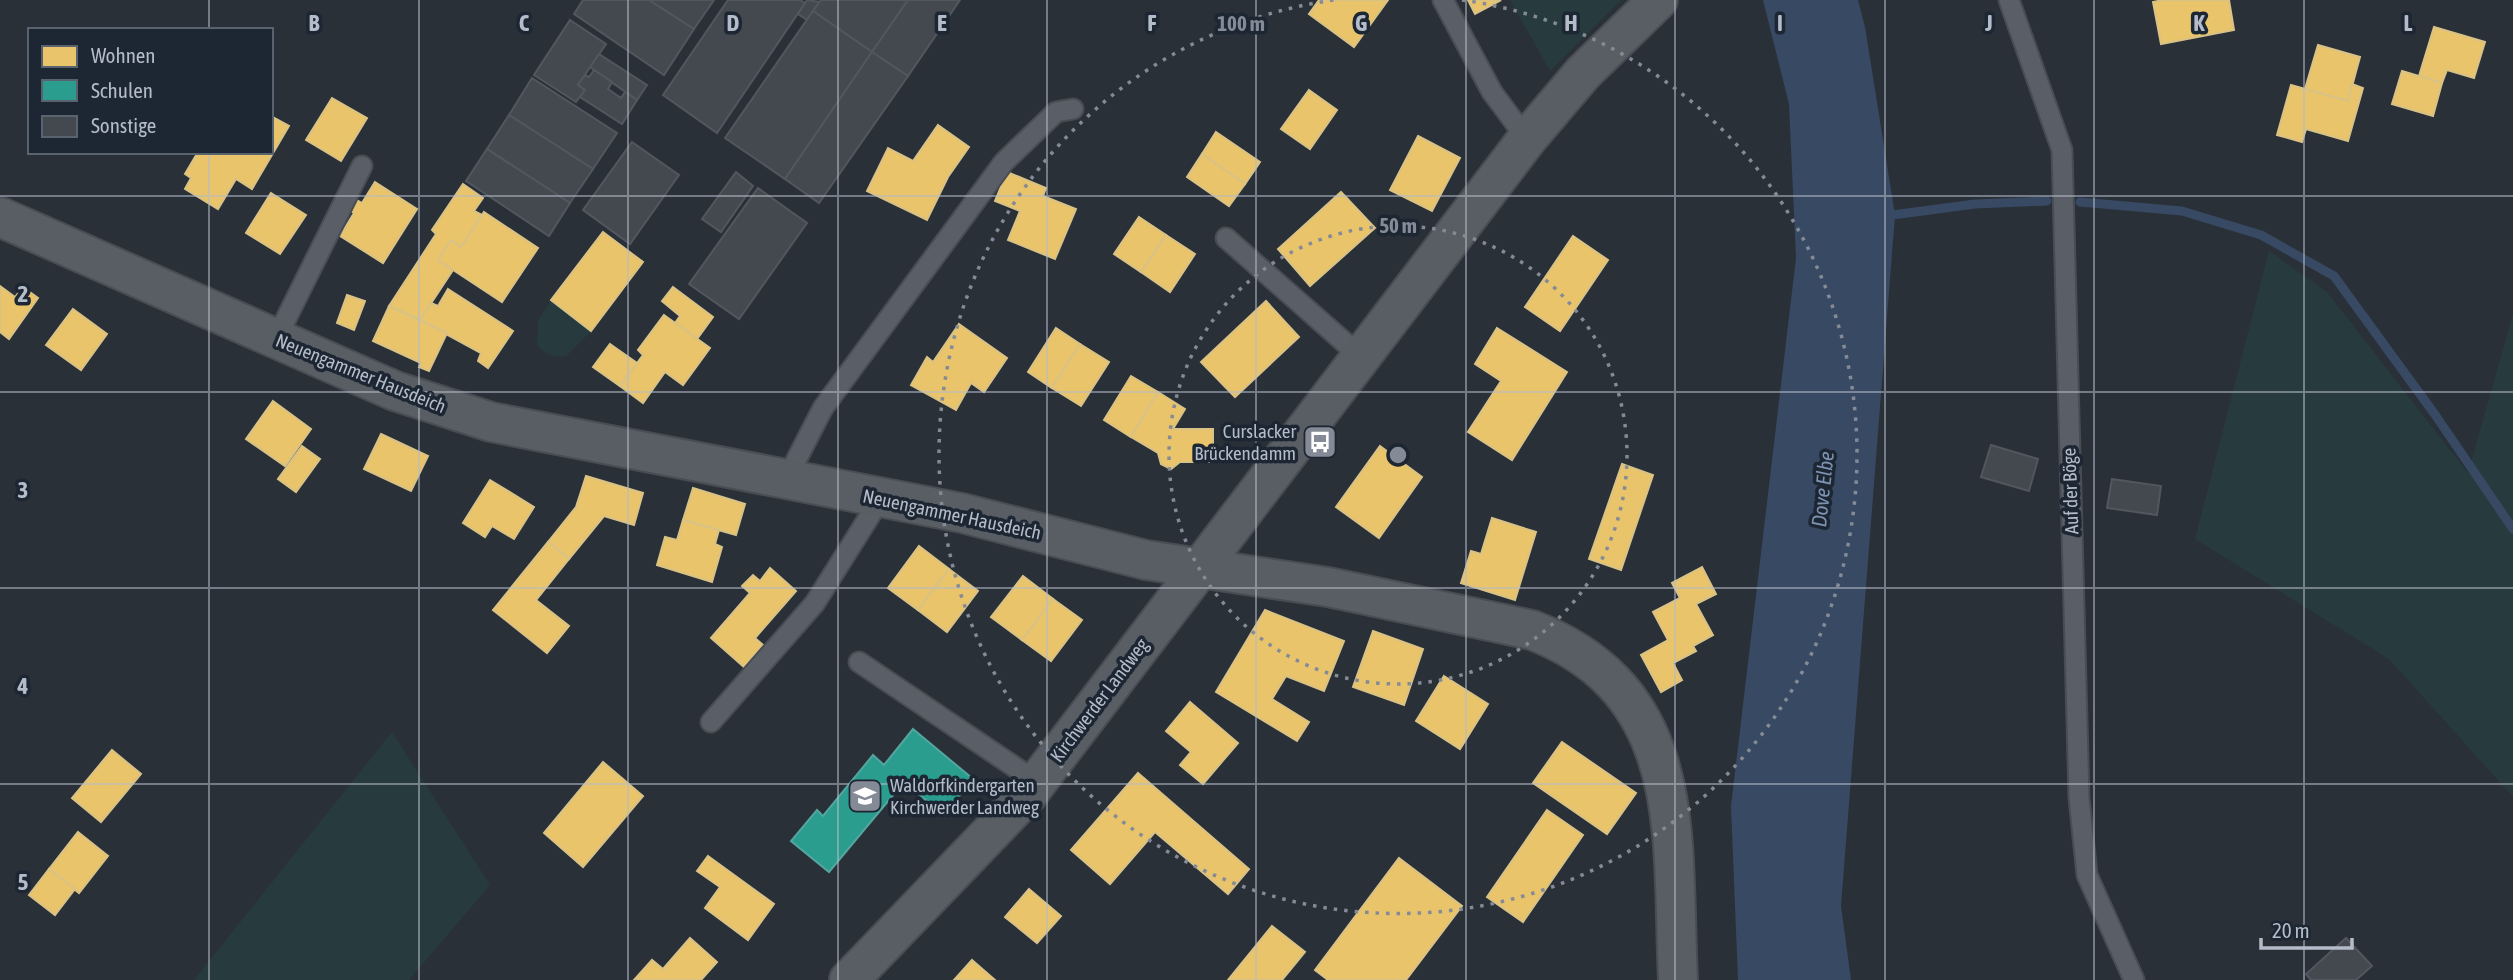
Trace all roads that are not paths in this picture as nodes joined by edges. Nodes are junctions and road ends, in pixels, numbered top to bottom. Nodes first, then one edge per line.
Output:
1 (1443, 0) edge
2 (1658, 0) edge
3 (2009, 0) edge
4 (1073, 109) dead end
5 (1527, 139) junction
6 (362, 166) dead end
7 (0, 216) edge
8 (1226, 238) dead end
9 (276, 339) junction
10 (1360, 356) junction
11 (786, 480) junction
12 (881, 498) junction
13 (1200, 568) junction
14 (859, 662) dead end
15 (711, 722) dead end
16 (1037, 782) junction
17 (849, 980) edge
18 (1678, 980) edge
19 (2134, 980) edge

1 - 5 lane
2 - 5 street
3 - 19 lane, Auf der Böge
4 - 11 lane
5 - 10 street
6 - 9 lane
7 - 9 street, Neuengammer Hausdeich
8 - 10 lane
9 - 11 street, Neuengammer Hausdeich
10 - 13 street
11 - 12 street, Neuengammer Hausdeich
12 - 13 street, Neuengammer Hausdeich
12 - 15 lane
13 - 16 street, Kirchwerder Landweg
13 - 18 street, Neuengammer Hausdeich
14 - 16 lane
16 - 17 street, Kirchwerder Landweg

